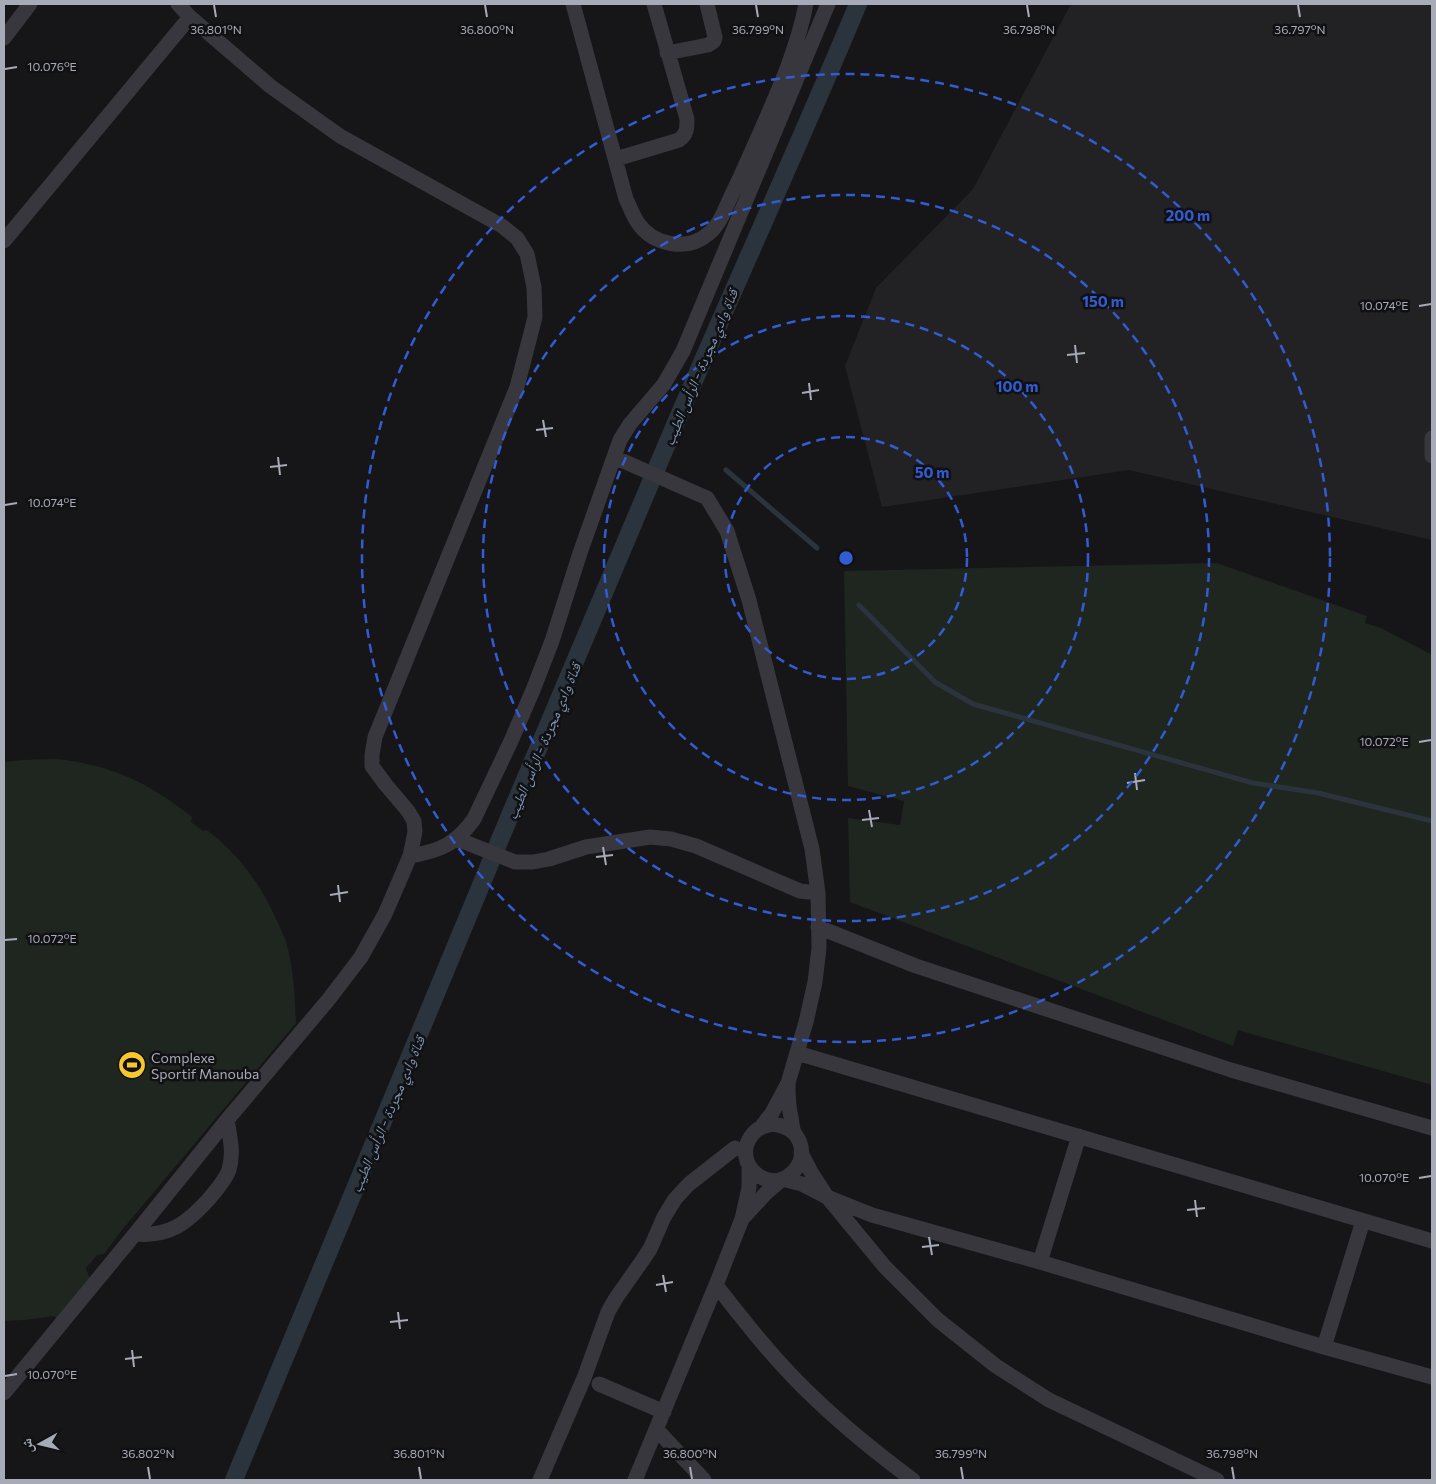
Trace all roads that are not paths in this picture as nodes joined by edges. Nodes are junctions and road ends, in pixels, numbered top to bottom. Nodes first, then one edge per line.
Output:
1 (30, 4) edge
2 (178, 4) edge
3 (573, 4) edge
4 (654, 4) edge
5 (707, 4) edge
6 (806, 4) edge
7 (828, 4) edge
8 (190, 17) junction
9 (4, 38) edge
10 (667, 53) junction
11 (616, 158) junction
12 (4, 242) edge
13 (1432, 438) edge
14 (1432, 456) edge
15 (620, 460) junction
16 (464, 842) junction
17 (410, 856) junction
18 (818, 893) junction
19 (818, 927) junction
20 (797, 1053) junction
21 (788, 1083) junction
22 (227, 1120) junction
23 (762, 1126) junction
24 (1432, 1128) edge
25 (794, 1133) junction
26 (1079, 1136) junction
27 (735, 1148) dead end
28 (801, 1153) junction
29 (749, 1165) junction
30 (782, 1179) junction
31 (827, 1197) junction
32 (742, 1219) junction
33 (1363, 1221) junction
34 (135, 1234) junction
35 (1432, 1241) edge
36 (1040, 1262) junction
37 (716, 1285) junction
38 (1324, 1347) junction
39 (1432, 1377) edge
40 (599, 1384) dead end
41 (4, 1394) edge
42 (664, 1412) junction
43 (656, 1430) junction
44 (540, 1480) edge
45 (635, 1480) edge
46 (704, 1480) edge
47 (913, 1480) edge
48 (1217, 1480) edge

1 - 9 street
2 - 8 street
3 - 11 street
4 - 10 street
5 - 10 street
6 - 11 street
7 - 15 street
8 - 12 street
8 - 17 street
10 - 11 street
13 - 14 street
15 - 16 street
15 - 18 street
16 - 17 street
16 - 18 street
17 - 22 street
18 - 19 street
19 - 20 street
19 - 24 street
20 - 21 street
20 - 26 street
21 - 23 street
21 - 25 street
22 - 34 street
22 - 34 street
23 - 25 street
23 - 29 street
25 - 28 street
26 - 33 street
26 - 36 street
27 - 44 street
28 - 30 street
28 - 31 street
29 - 30 street
29 - 32 street
30 - 31 street
30 - 32 street
31 - 36 street
31 - 48 street
32 - 37 street
33 - 35 street
33 - 38 street
34 - 41 street
36 - 38 street
37 - 42 street
37 - 47 street
38 - 39 street
40 - 42 street
42 - 43 street
43 - 45 street
43 - 46 street

